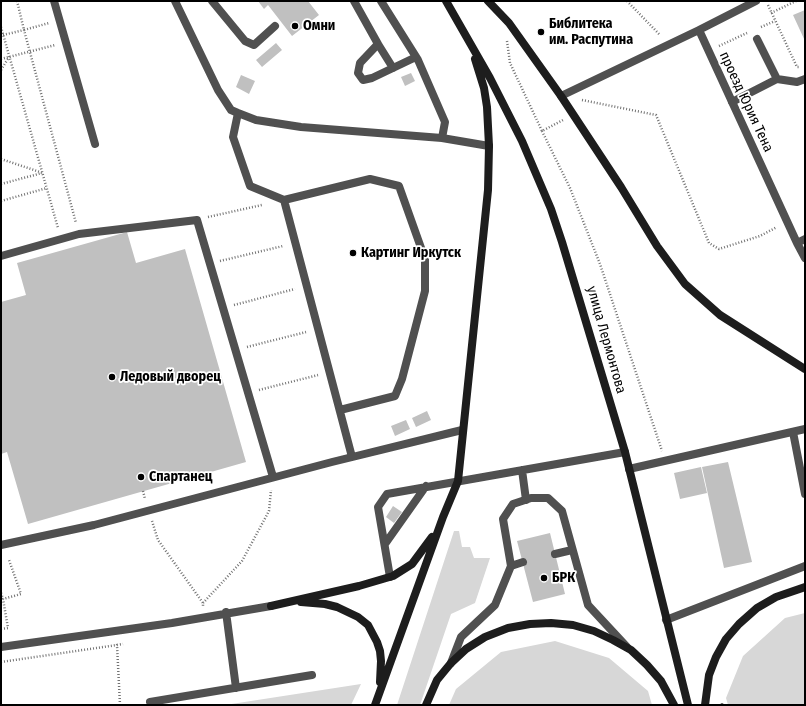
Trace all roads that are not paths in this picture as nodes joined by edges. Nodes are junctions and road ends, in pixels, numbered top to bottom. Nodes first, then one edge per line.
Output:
1 (54, 1) edge
2 (175, 1) edge
3 (212, 1) edge
4 (354, 1) edge
5 (381, 1) edge
6 (446, 1) edge
7 (488, 1) edge
8 (756, 1) edge
9 (460, 24) junction
10 (275, 26) dead end
11 (699, 30) junction
12 (757, 39) dead end
13 (378, 44) junction
14 (417, 59) junction
15 (393, 68) junction
16 (777, 79) junction
17 (805, 79) edge
18 (561, 96) junction
19 (732, 102) junction
20 (238, 114) junction
21 (442, 138) junction
22 (95, 144) dead end
23 (489, 146) junction
24 (284, 200) junction
25 (805, 239) edge
26 (797, 243) junction
27 (1, 256) edge
28 (805, 258) edge
29 (805, 369) edge
30 (340, 410) junction
31 (805, 429) edge
32 (462, 430) junction
33 (793, 432) junction
34 (625, 452) junction
35 (352, 457) junction
36 (629, 469) junction
37 (522, 470) junction
38 (273, 477) junction
39 (458, 481) junction
40 (426, 486) junction
41 (805, 494) edge
42 (526, 500) junction
43 (442, 517) junction
44 (385, 544) junction
45 (1, 545) edge
46 (572, 550) junction
47 (556, 554) dead end
48 (523, 562) dead end
49 (511, 566) junction
50 (805, 566) edge
51 (390, 577) junction
52 (805, 587) edge
53 (271, 606) junction
54 (226, 612) junction
55 (666, 620) junction
56 (1, 647) edge
57 (631, 650) junction
58 (451, 663) junction
59 (312, 675) dead end
60 (236, 688) junction
61 (150, 702) dead end
62 (376, 703) edge
63 (426, 705) edge
64 (674, 705) edge
65 (688, 705) edge
66 (705, 705) edge

1 - 22 street
2 - 20 street
3 - 10 street
4 - 13 street
5 - 14 street
6 - 9 main road, улица Лермонтова
7 - 18 main road
8 - 11 street
9 - 23 main road
9 - 34 main road, улица Лермонтова
11 - 18 street
11 - 19 street, проезд Юрия Тена
12 - 16 street
13 - 15 street
13 - 15 street
14 - 15 street
14 - 21 street
16 - 17 street
16 - 19 street
18 - 29 main road
19 - 26 street, проезд Юрия Тена
20 - 21 street
20 - 24 street
21 - 23 street
23 - 32 main road
24 - 30 street
24 - 30 street
25 - 26 street
26 - 28 street, проезд Юрия Тена
27 - 38 street
30 - 35 street
31 - 33 street
32 - 35 street
32 - 39 main road
33 - 36 street
33 - 41 street
34 - 36 main road, улица Лермонтова
34 - 37 street
35 - 38 street
36 - 55 main road, улица Лермонтова
37 - 39 street
37 - 42 street
38 - 45 street
39 - 40 street
39 - 43 main road
40 - 44 street
40 - 44 street
42 - 46 street
42 - 49 street
43 - 51 main road
43 - 62 main road
44 - 51 street
46 - 47 street
46 - 57 street
48 - 49 street
49 - 58 street
50 - 55 street
51 - 53 main road
52 - 66 main road
53 - 54 street
53 - 62 main road
54 - 56 street
54 - 60 street
55 - 65 main road, улица Лермонтова
57 - 58 main road
57 - 64 main road
58 - 63 main road
59 - 60 street
60 - 61 street

